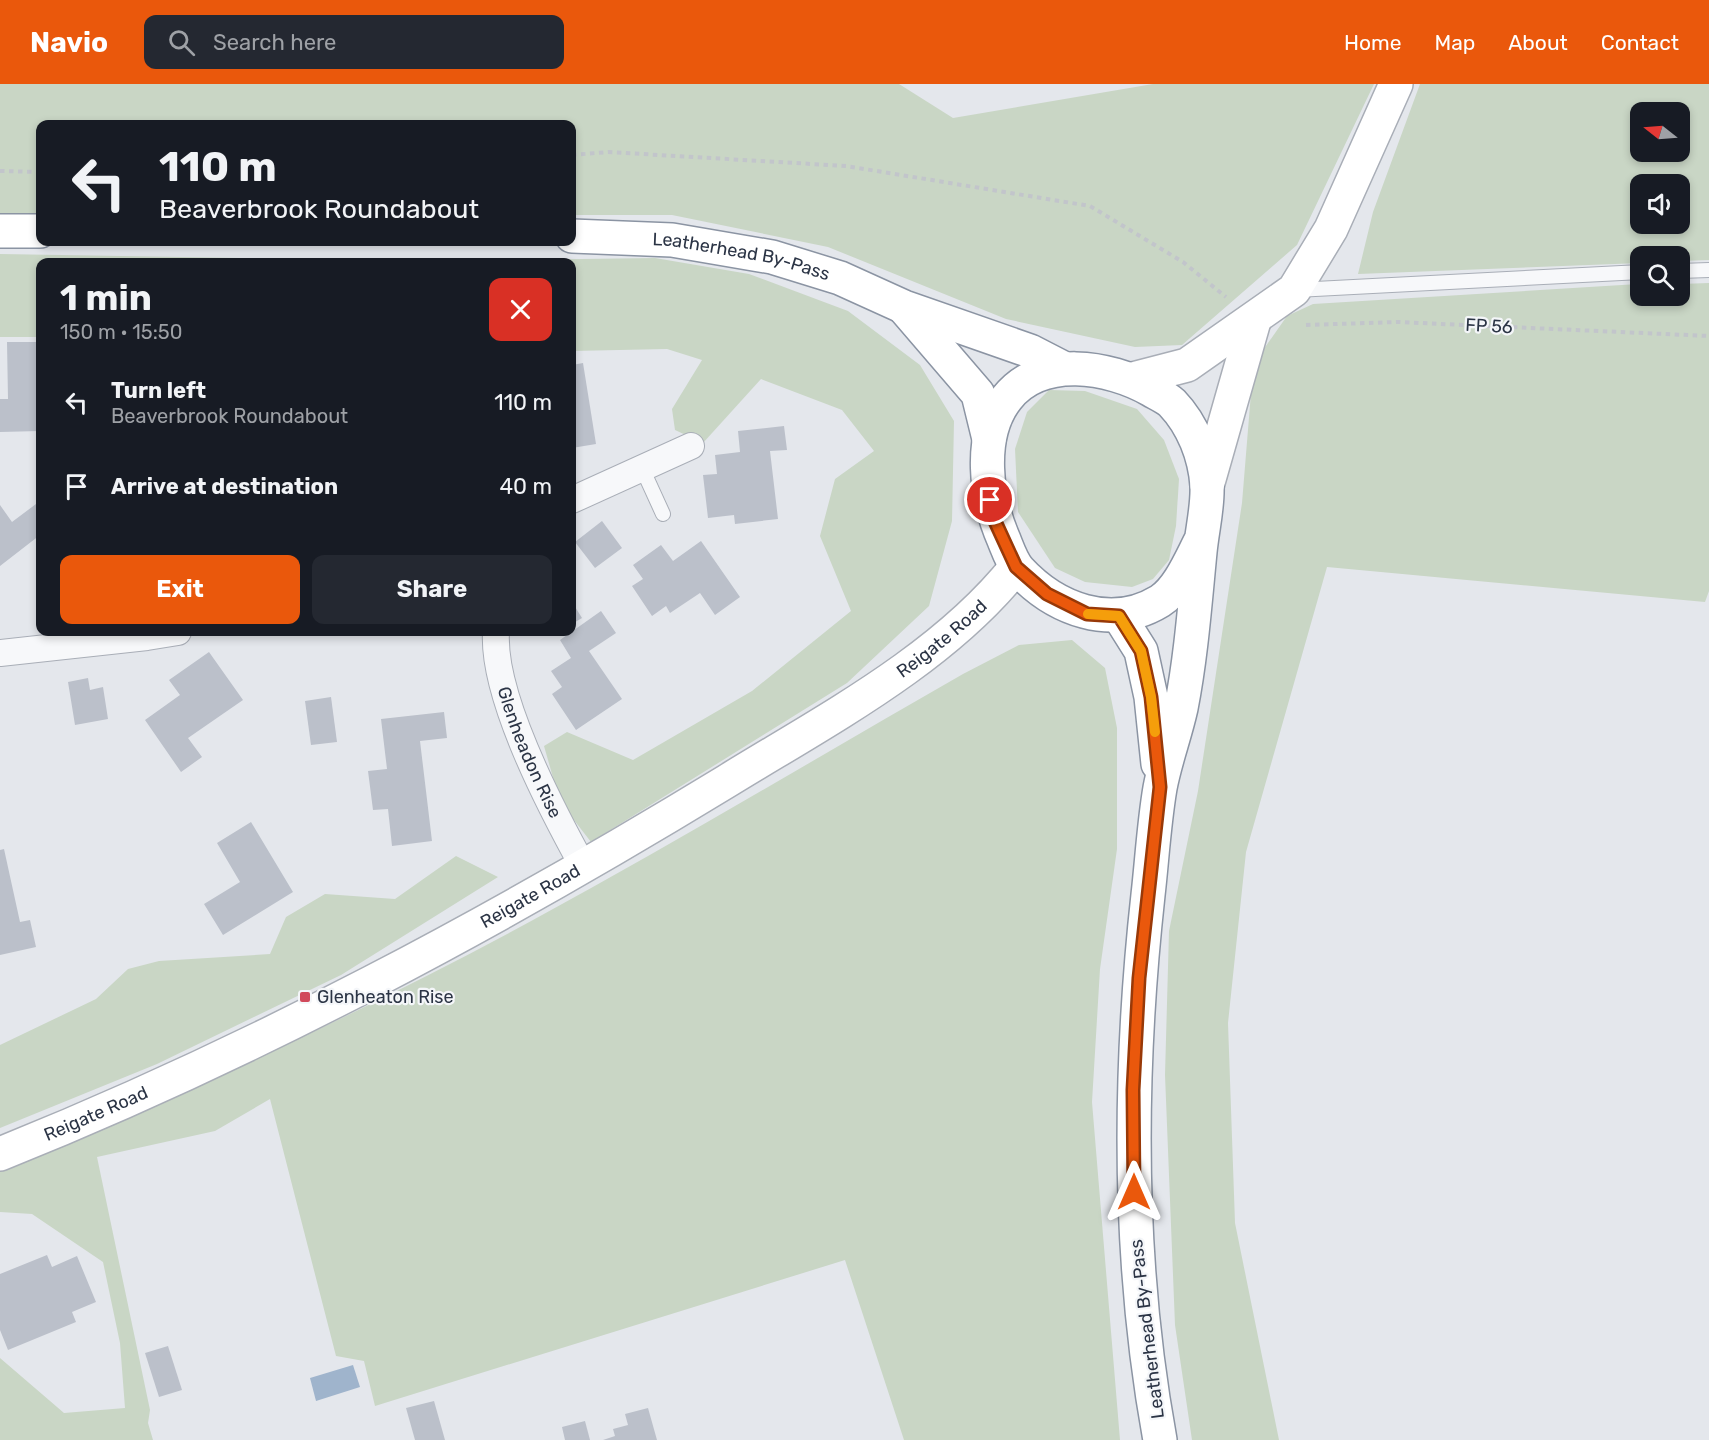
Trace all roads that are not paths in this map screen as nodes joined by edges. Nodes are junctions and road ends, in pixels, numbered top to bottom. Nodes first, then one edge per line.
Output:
1 (1396, 84) edge
2 (0, 231) edge
3 (36, 231) edge
4 (576, 236) edge
5 (1709, 270) edge
6 (1690, 271) edge
7 (1630, 273) edge
8 (1294, 290) junction
9 (904, 307) junction
10 (1254, 321) junction
11 (1063, 368) junction
12 (1132, 380) junction
13 (989, 439) junction
14 (691, 446) dead end
15 (642, 468) junction
16 (1207, 486) junction
17 (576, 498) edge
18 (663, 514) dead end
19 (1201, 540) junction
20 (1016, 567) junction
21 (1119, 616) junction
22 (144, 636) edge
23 (497, 636) edge
24 (0, 653) edge
25 (1160, 787) junction
26 (584, 868) junction
27 (0, 1154) edge
28 (1160, 1440) edge

1 - 8 main road
2 - 3 main road
4 - 9 main road, Leatherhead By-Pass
5 - 6 lane
7 - 8 lane
8 - 10 main road
9 - 11 main road, Leatherhead By-Pass
9 - 13 main road, Leatherhead By-Pass
10 - 12 main road
10 - 16 main road
11 - 12 main road
11 - 13 main road
12 - 16 main road
13 - 20 main road
14 - 15 street
15 - 17 street
15 - 18 lane
16 - 19 main road, Leatherhead By-Pass
19 - 21 main road
19 - 25 main road, Leatherhead By-Pass
20 - 21 main road
20 - 26 main road, Reigate Road
21 - 25 main road, Leatherhead By-Pass
22 - 24 street
23 - 26 street, Glenheadon Rise
25 - 28 main road, Leatherhead By-Pass
26 - 27 main road, Reigate Road

